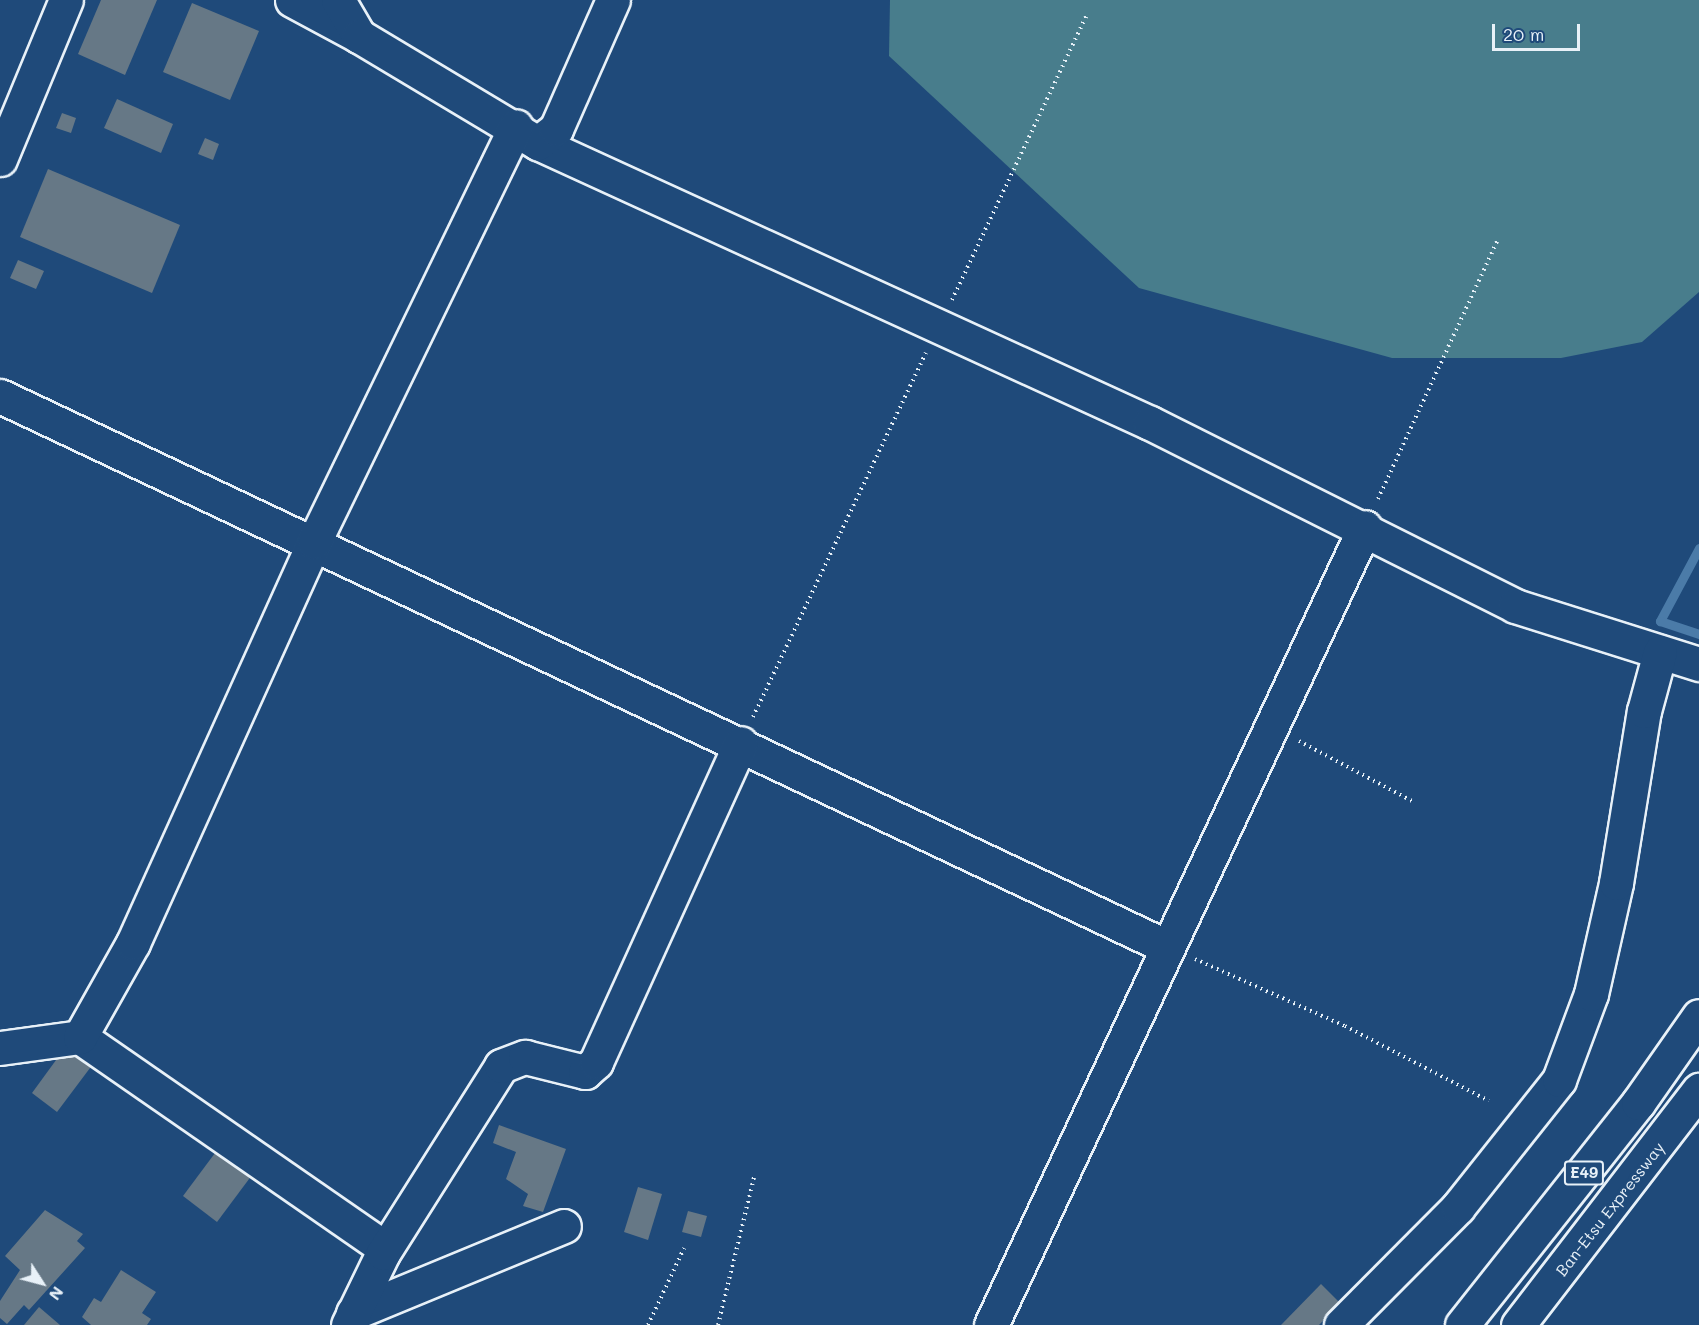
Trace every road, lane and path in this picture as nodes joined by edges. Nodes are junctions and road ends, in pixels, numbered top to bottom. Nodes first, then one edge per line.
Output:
1 (66, 0) edge
2 (292, 0) edge
3 (338, 0) edge
4 (613, 0) edge
5 (1086, 16) dead end
6 (359, 36) junction
7 (527, 134) junction
8 (0, 159) edge
9 (1497, 241) dead end
10 (939, 328) junction
11 (0, 396) edge
12 (1365, 527) junction
13 (314, 542) junction
14 (1660, 652) junction
15 (1699, 664) edge
16 (1271, 726) junction
17 (741, 743) junction
18 (1412, 801) dead end
19 (1167, 947) junction
20 (1699, 1016) edge
21 (80, 1037) junction
22 (0, 1048) edge
23 (1699, 1090) edge
24 (1489, 1101) dead end
25 (754, 1177) dead end
26 (564, 1226) dead end
27 (385, 1248) junction
28 (684, 1248) dead end
29 (350, 1319) edge
30 (648, 1325) edge
31 (718, 1325) edge
32 (991, 1325) edge
33 (1341, 1325) edge
34 (1462, 1325) edge
35 (1518, 1325) edge

1 - 8 main road
2 - 6 main road
3 - 6 main road
4 - 7 main road
5 - 10 path
6 - 7 main road
7 - 10 main road
7 - 13 main road
9 - 12 path
10 - 12 main road
10 - 17 path
11 - 13 main road
12 - 14 main road
12 - 16 main road
13 - 17 main road
13 - 21 main road
14 - 15 main road
14 - 33 main road
16 - 18 path
16 - 19 main road
17 - 19 main road
17 - 27 main road
19 - 24 path
19 - 32 main road
20 - 34 main road, E49
21 - 22 main road
21 - 27 main road
23 - 35 main road, Ban-Etsu Expressway / E49
25 - 31 path
26 - 29 main road
27 - 29 main road
28 - 30 path

